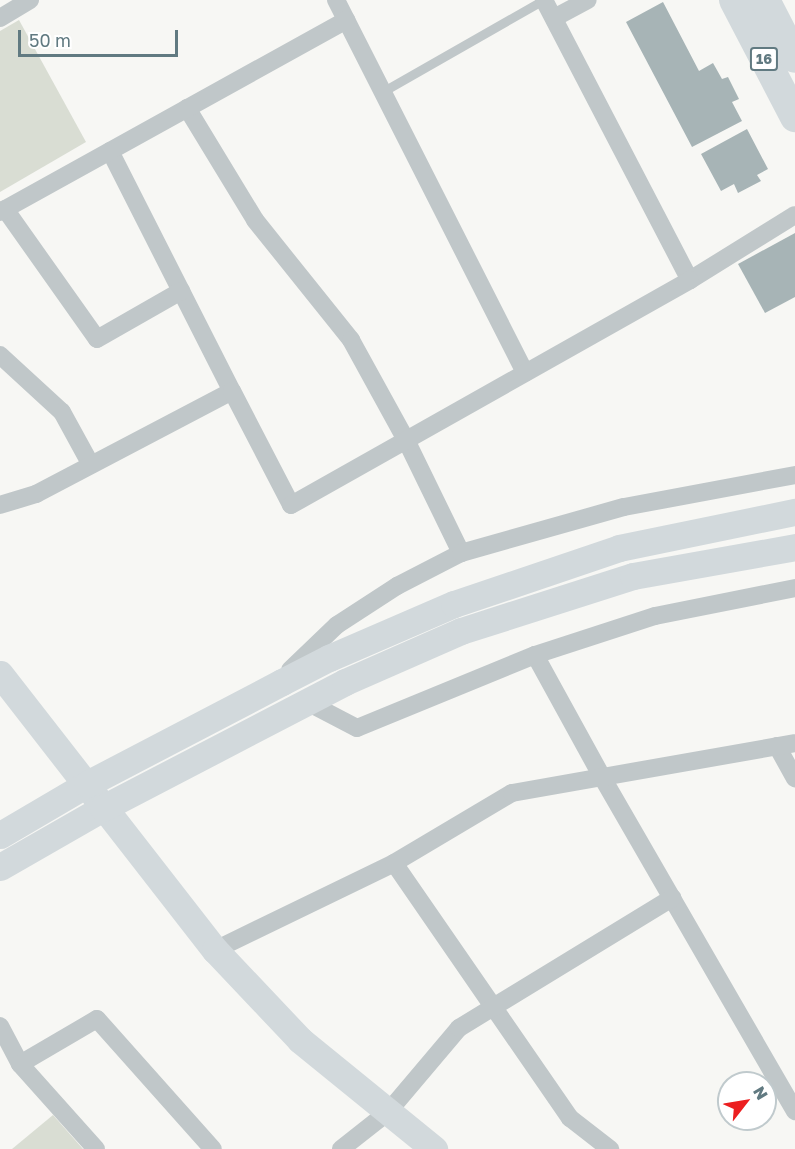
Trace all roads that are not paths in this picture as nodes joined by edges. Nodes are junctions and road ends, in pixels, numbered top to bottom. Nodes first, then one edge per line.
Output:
1 (336, 0) edge
2 (543, 0) edge
3 (588, 0) edge
4 (734, 0) edge
5 (765, 0) edge
6 (554, 18) junction
7 (346, 20) junction
8 (795, 58) edge
9 (382, 92) junction
10 (188, 108) junction
11 (795, 117) edge
12 (110, 151) junction
13 (3, 211) edge
14 (795, 215) edge
15 (690, 280) junction
16 (181, 291) junction
17 (0, 355) edge
18 (525, 373) junction
19 (232, 391) junction
20 (406, 440) junction
21 (91, 465) junction
22 (795, 475) edge
23 (0, 505) edge
24 (795, 512) edge
25 (795, 547) edge
26 (461, 553) junction
27 (795, 588) edge
28 (535, 655) junction
29 (0, 674) edge
30 (282, 682) junction
31 (309, 703) junction
32 (795, 743) edge
33 (777, 746) junction
34 (602, 777) junction
35 (795, 778) edge
36 (87, 784) junction
37 (103, 808) junction
38 (0, 835) edge
39 (394, 863) junction
40 (0, 867) edge
41 (672, 898) junction
42 (215, 950) junction
43 (493, 1007) junction
44 (0, 1026) edge
45 (20, 1064) junction
46 (795, 1111) edge
47 (388, 1112) junction
48 (96, 1149) edge
49 (213, 1149) edge
50 (341, 1149) edge
51 (434, 1149) edge
52 (609, 1149) edge

1 - 7 street
2 - 6 street
2 - 9 lane
3 - 6 street
4 - 11 main road, 16
5 - 8 main road, 16
6 - 15 street
7 - 9 street
7 - 10 street
9 - 18 street
10 - 12 street
10 - 20 street
12 - 13 street
12 - 16 street
13 - 16 street
14 - 15 street
15 - 18 street
16 - 19 street
17 - 21 street
18 - 20 street
19 - 20 street
19 - 21 street
20 - 26 street
21 - 23 street
22 - 26 street
24 - 30 street
25 - 31 street
26 - 30 street
27 - 28 street
28 - 31 street
28 - 34 street
29 - 36 street
30 - 36 street
31 - 37 street
32 - 33 street
33 - 34 street
33 - 35 street
34 - 39 street
34 - 41 street
36 - 37 street
36 - 38 street
37 - 40 street
37 - 42 street
39 - 42 street
39 - 43 street
41 - 43 street
41 - 46 street
42 - 47 street
43 - 47 street
43 - 52 street
44 - 45 street
45 - 48 street
45 - 49 street
47 - 50 street
47 - 51 street

